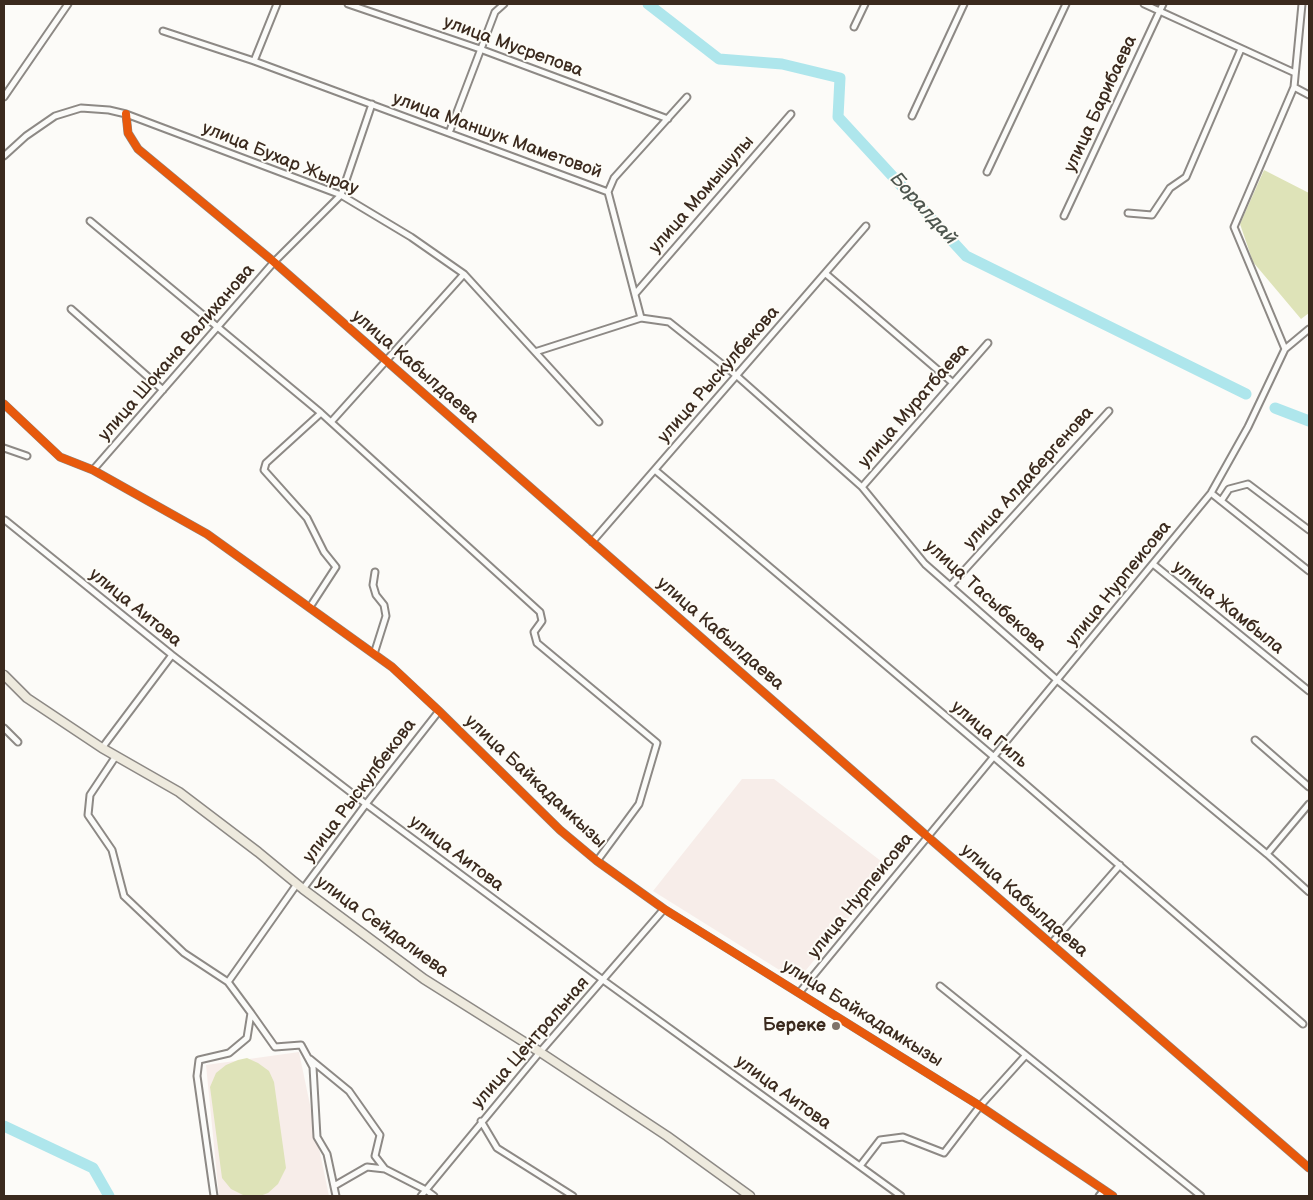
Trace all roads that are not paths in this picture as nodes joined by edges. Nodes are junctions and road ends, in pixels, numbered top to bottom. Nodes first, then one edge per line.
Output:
1 (68, 4) edge
2 (277, 4) edge
3 (348, 4) edge
4 (504, 4) edge
5 (865, 4) edge
6 (964, 4) edge
7 (1066, 4) edge
8 (1144, 4) edge
9 (1163, 4) edge
10 (1302, 4) edge
11 (1159, 11) junction
12 (854, 27) dead end
13 (164, 31) dead end
14 (480, 49) junction
15 (1241, 49) junction
16 (254, 61) junction
17 (1295, 73) junction
18 (1294, 88) junction
19 (1309, 88) edge
20 (1307, 94) edge
21 (4, 97) edge
22 (687, 97) dead end
23 (372, 104) junction
24 (126, 114) junction
25 (791, 114) dead end
26 (912, 116) dead end
27 (668, 118) junction
28 (449, 133) junction
29 (4, 156) edge
30 (987, 172) dead end
31 (608, 192) junction
32 (341, 195) junction
33 (1128, 213) dead end
34 (1064, 216) dead end
35 (90, 221) dead end
36 (866, 226) dead end
37 (274, 262) junction
38 (464, 274) junction
39 (826, 274) junction
40 (635, 294) junction
41 (71, 309) dead end
42 (641, 318) junction
43 (217, 326) junction
44 (1309, 329) edge
45 (988, 343) dead end
46 (1285, 350) junction
47 (535, 352) junction
48 (386, 362) junction
49 (737, 376) junction
50 (953, 383) junction
51 (163, 390) junction
52 (4, 404) edge
53 (1109, 411) dead end
54 (321, 413) junction
55 (331, 422) junction
56 (599, 422) dead end
57 (4, 448) edge
58 (27, 456) dead end
59 (93, 470) junction
60 (655, 470) junction
61 (862, 487) junction
62 (1211, 493) junction
63 (1221, 501) junction
64 (5, 520) dead end
65 (1309, 530) edge
66 (592, 542) junction
67 (1153, 564) junction
68 (1309, 571) edge
69 (375, 572) dead end
70 (950, 586) junction
71 (310, 607) junction
72 (374, 654) junction
73 (172, 655) junction
74 (4, 675) edge
75 (1057, 680) junction
76 (1309, 691) edge
77 (439, 711) junction
78 (4, 728) edge
79 (1255, 740) dead end
80 (18, 742) dead end
81 (102, 748) junction
82 (116, 756) junction
83 (994, 757) junction
84 (1309, 787) edge
85 (366, 804) junction
86 (1309, 804) edge
87 (928, 837) junction
88 (1267, 854) junction
89 (597, 861) junction
90 (1120, 866) junction
91 (300, 886) junction
92 (1309, 892) edge
93 (664, 909) junction
94 (1051, 944) junction
95 (603, 980) junction
96 (228, 982) junction
97 (940, 986) dead end
98 (800, 993) junction
99 (251, 1013) junction
100 (1303, 1024) dead end
101 (540, 1052) junction
102 (1026, 1055) junction
103 (308, 1057) junction
104 (980, 1106) junction
105 (481, 1121) junction
106 (860, 1166) junction
107 (1309, 1168) edge
108 (385, 1170) junction
109 (334, 1186) junction
110 (426, 1190) junction
111 (1104, 1190) junction
112 (214, 1196) edge
113 (336, 1196) edge
114 (421, 1196) edge
115 (434, 1196) edge
116 (573, 1196) edge
117 (750, 1196) edge
118 (901, 1196) edge
119 (1099, 1196) edge
120 (1113, 1196) edge
121 (1201, 1196) edge

1 - 21 street
2 - 16 street
3 - 14 street, улица Мусрепова
4 - 14 street
5 - 12 street
6 - 26 street
7 - 30 street
8 - 11 street
9 - 11 street, улица Барибаева
10 - 17 street
11 - 15 street
11 - 34 street, улица Барибаева
13 - 16 street, улица Маншук Маметовой
14 - 27 street, улица Мусрепова
14 - 28 street
15 - 17 street
15 - 33 street
16 - 23 street, улица Маншук Маметовой
17 - 18 street
18 - 20 street
18 - 46 street
19 - 20 street
22 - 27 street
23 - 28 street, улица Маншук Маметовой
23 - 32 street, улица Шокана Валиханова
24 - 29 street, улица Бухар Жырау
24 - 32 street, улица Бухар Жырау
24 - 37 street, улица Кабылдаева
25 - 40 street, улица Момышулы
27 - 31 street
28 - 31 street, улица Маншук Маметовой
31 - 40 street, улица Маншук Маметовой
32 - 37 street, улица Шокана Валиханова
32 - 38 street, улица Бухар Жырау
35 - 43 street
36 - 39 street, улица Рыскулбекова
37 - 43 street, улица Шокана Валиханова
37 - 48 street, улица Кабылдаева
38 - 47 street, улица Бухар Жырау
38 - 48 street
39 - 49 street, улица Рыскулбекова
39 - 50 street
40 - 42 street, улица Маншук Маметовой
41 - 51 street
42 - 47 street, улица Тасыбекова
42 - 49 street, улица Тасыбекова
43 - 51 street, улица Шокана Валиханова
43 - 54 street
44 - 46 street
45 - 50 street, улица Муратбаева
46 - 62 street, улица Нурпеисова
47 - 56 street, улица Бухар Жырау
48 - 55 street
48 - 66 street, улица Кабылдаева
49 - 60 street, улица Рыскулбекова
49 - 61 street, улица Тасыбекова
50 - 61 street, улица Муратбаева
51 - 59 street, улица Шокана Валиханова
52 - 59 street, улица Байкадамкызы
53 - 70 street, улица Алдабергенова
54 - 55 street
54 - 71 street
55 - 89 street
57 - 58 street
59 - 71 street, улица Байкадамкызы
60 - 66 street, улица Рыскулбекова
60 - 83 street, улица Гиль
61 - 70 street, улица Тасыбекова
62 - 63 street
62 - 67 street, улица Нурпеисова
63 - 65 street
63 - 68 street
64 - 73 street, улица Аитова
66 - 87 street, улица Кабылдаева
67 - 75 street, улица Нурпеисова
67 - 76 street, улица Жамбыла
69 - 72 street
70 - 75 street, улица Тасыбекова
71 - 72 street, улица Байкадамкызы
72 - 77 street, улица Байкадамкызы
73 - 81 street
73 - 85 street, улица Аитова
74 - 81 main road, улица Сейдалиева
75 - 83 street, улица Нурпеисова
75 - 88 street, улица Тасыбекова
77 - 85 street, улица Рыскулбекова
77 - 89 street, улица Байкадамкызы
78 - 80 street
79 - 84 street
81 - 82 main road, улица Сейдалиева
82 - 91 main road, улица Сейдалиева
82 - 96 street
83 - 87 street, улица Нурпеисова
83 - 90 street, улица Гиль
85 - 91 street, улица Рыскулбекова
85 - 95 street, улица Аитова
86 - 88 street
87 - 94 street, улица Кабылдаева
87 - 98 street, улица Нурпеисова
88 - 92 street, улица Тасыбекова
89 - 93 street, улица Байкадамкызы
90 - 94 street
90 - 100 street, улица Гиль
91 - 96 street, улица Рыскулбекова
91 - 101 main road, улица Сейдалиева
93 - 95 street, улица Центральная
93 - 98 street, улица Байкадамкызы
94 - 107 street, улица Кабылдаева
95 - 101 street, улица Центральная
95 - 106 street, улица Аитова
96 - 99 street
97 - 102 street
98 - 104 street, улица Байкадамкызы
99 - 103 street
99 - 112 street
101 - 105 street, улица Центральная
101 - 117 main road, улица Сейдалиева
102 - 104 street
102 - 121 street
103 - 108 street
103 - 109 street
104 - 106 street
104 - 111 street, улица Байкадамкызы
105 - 110 street, улица Центральная
105 - 116 street
106 - 118 street, улица Аитова
108 - 109 street
108 - 110 street
109 - 113 street
110 - 114 street, улица Центральная
110 - 115 street
111 - 119 street
111 - 120 street, улица Байкадамкызы

